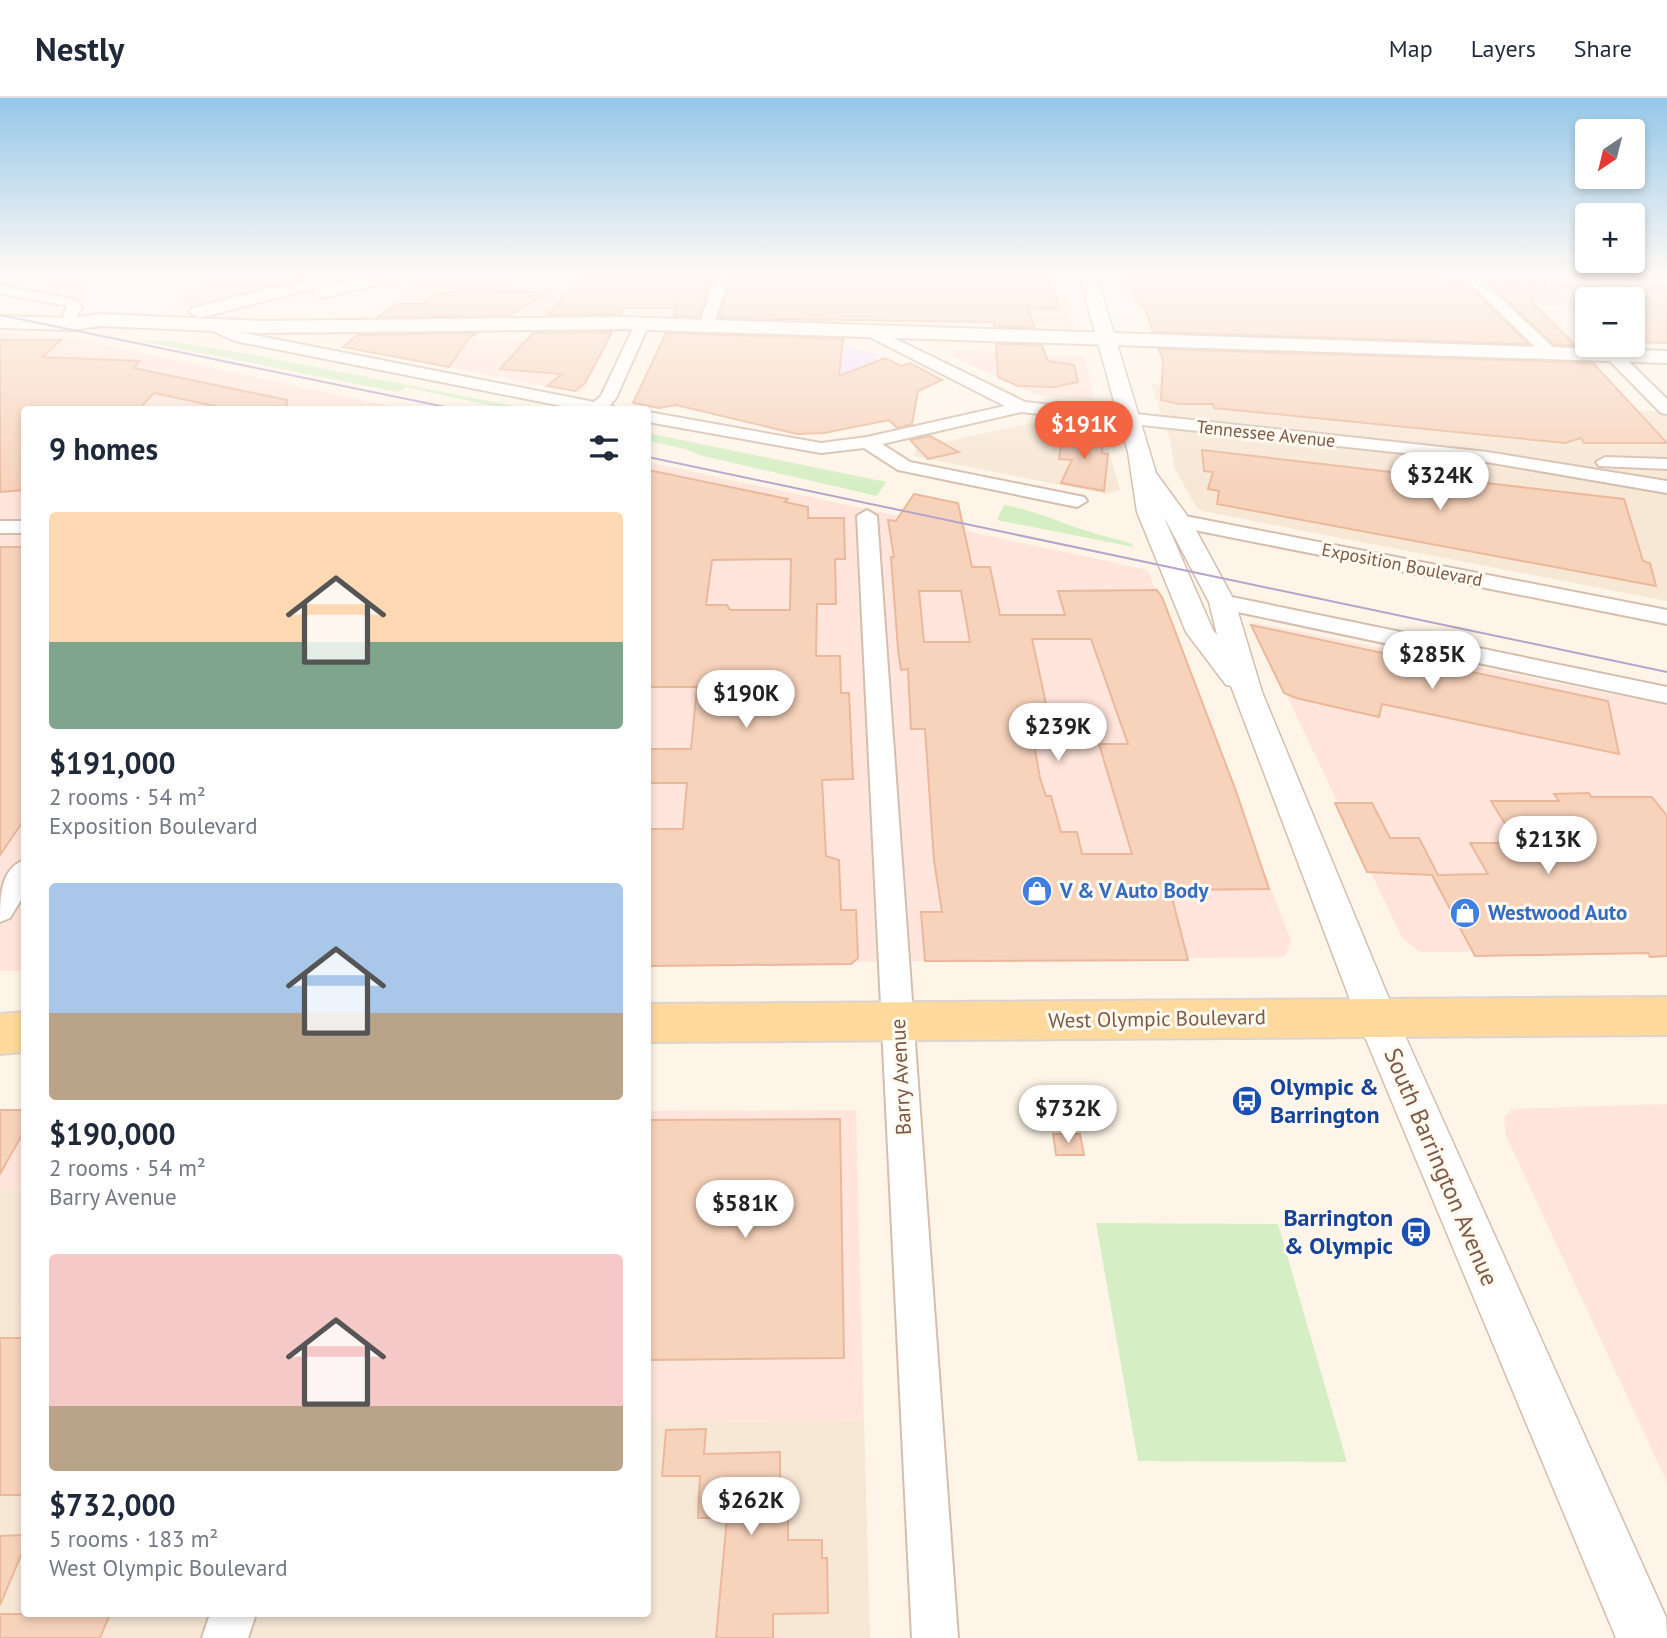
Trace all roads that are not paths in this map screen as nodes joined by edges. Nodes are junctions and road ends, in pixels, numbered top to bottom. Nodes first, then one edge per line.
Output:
1 (284, 346) edge
2 (331, 346) edge
3 (632, 346) edge
4 (899, 346) edge
5 (1111, 346) edge
6 (1294, 346) edge
7 (1543, 346) edge
8 (1551, 354) junction
9 (1575, 355) edge
10 (340, 356) junction
11 (1615, 357) edge
12 (1640, 357) edge
13 (1667, 358) edge
14 (594, 406) edge
15 (605, 406) edge
16 (1021, 407) junction
17 (1667, 408) edge
18 (651, 418) edge
19 (1130, 419) junction
20 (867, 442) junction
21 (1487, 457) junction
22 (1667, 464) edge
23 (1146, 481) junction
24 (1667, 487) edge
25 (1077, 501) dead end
26 (867, 516) dead end
27 (1179, 521) junction
28 (0, 527) edge
29 (21, 527) edge
30 (1222, 603) junction
31 (1667, 617) edge
32 (1200, 632) junction
33 (1247, 692) junction
34 (1666, 699) edge
35 (21, 876) edge
36 (0, 910) edge
37 (1667, 1016) edge
38 (1377, 1018) junction
39 (651, 1023) edge
40 (898, 1024) junction
41 (21, 1032) edge
42 (0, 1034) edge
43 (232, 1617) edge
44 (225, 1638) edge
45 (935, 1638) edge
46 (1645, 1638) edge

1 - 10 street
2 - 10 main road
3 - 15 street
4 - 16 street
5 - 19 street, South Barrington Avenue
6 - 8 main road
7 - 8 street
8 - 9 main road
10 - 14 street
11 - 17 street
12 - 13 main road
16 - 19 street, Tennessee Avenue
16 - 20 street, Tennessee Avenue
18 - 20 street
19 - 21 street, Tennessee Avenue
19 - 23 street, South Barrington Avenue
20 - 25 street
21 - 22 street
21 - 24 street, Tennessee Avenue
23 - 27 street, South Barrington Avenue
23 - 32 street, South Barrington Avenue
26 - 40 street, Barry Avenue
27 - 30 street, South Barrington Avenue
27 - 31 street, Exposition Boulevard
28 - 29 street
30 - 32 street
30 - 33 street, South Barrington Avenue
30 - 34 street
32 - 33 street, South Barrington Avenue
33 - 38 street, South Barrington Avenue
35 - 36 street
37 - 38 main road, West Olympic Boulevard
38 - 40 main road, West Olympic Boulevard
38 - 46 street, South Barrington Avenue
39 - 40 main road, West Olympic Boulevard
40 - 45 street, Barry Avenue
41 - 42 main road
43 - 44 street

